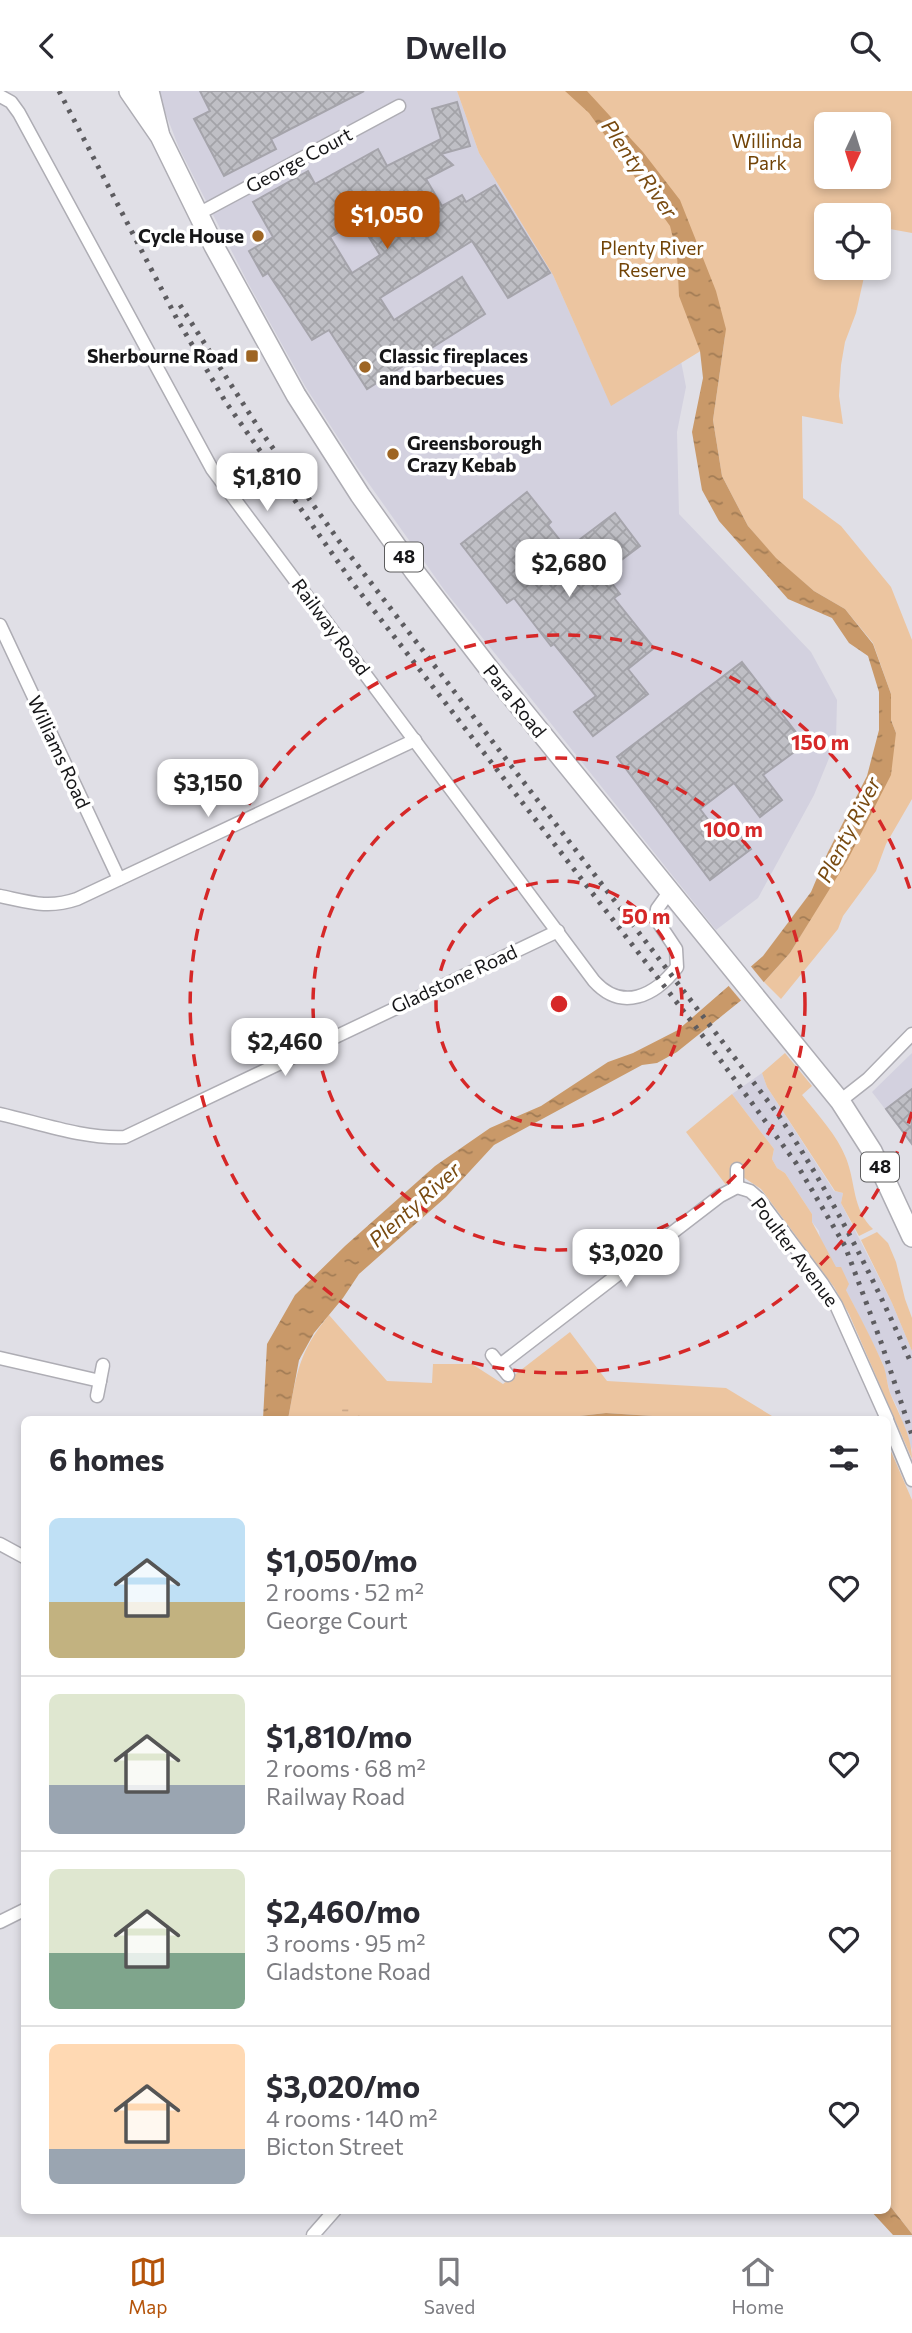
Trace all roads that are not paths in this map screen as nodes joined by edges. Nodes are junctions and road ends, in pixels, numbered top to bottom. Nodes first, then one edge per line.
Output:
1 (129, 91) edge
2 (149, 91) edge
3 (0, 96) edge
4 (399, 106) dead end
5 (160, 136) junction
6 (198, 215) junction
7 (0, 625) edge
8 (415, 740) junction
9 (119, 879) junction
10 (670, 891) junction
11 (0, 896) edge
12 (558, 930) junction
13 (912, 1034) edge
14 (840, 1101) junction
15 (0, 1114) edge
16 (737, 1169) dead end
17 (737, 1187) junction
18 (912, 1237) edge
19 (0, 1358) edge
20 (103, 1364) dead end
21 (500, 1365) dead end
22 (100, 1381) junction
23 (97, 1396) dead end
24 (885, 1416) edge
25 (891, 1430) edge
26 (912, 1480) edge
27 (0, 1543) edge
28 (21, 1555) edge
29 (21, 1911) edge
30 (0, 1921) edge
31 (331, 2214) edge
32 (313, 2235) edge

1 - 5 main road, Para Road / 48
2 - 5 main road, Para Road / 48
3 - 8 street, Railway Road
4 - 6 street, George Court
5 - 6 main road, Para Road / 48
6 - 10 main road, Para Road / 48
7 - 9 street, Williams Road
8 - 9 street
8 - 12 street, Railway Road
9 - 11 street
10 - 12 street, Railway Road
10 - 14 main road, Para Road / 48
12 - 15 street, Gladstone Road
13 - 14 street
14 - 18 main road, Para Road / 48
16 - 17 street, Poulter Avenue
17 - 21 street
17 - 24 street, Poulter Avenue
19 - 22 street
20 - 22 street
22 - 23 street
25 - 26 street, Poulter Avenue
27 - 28 street
29 - 30 street
31 - 32 street

